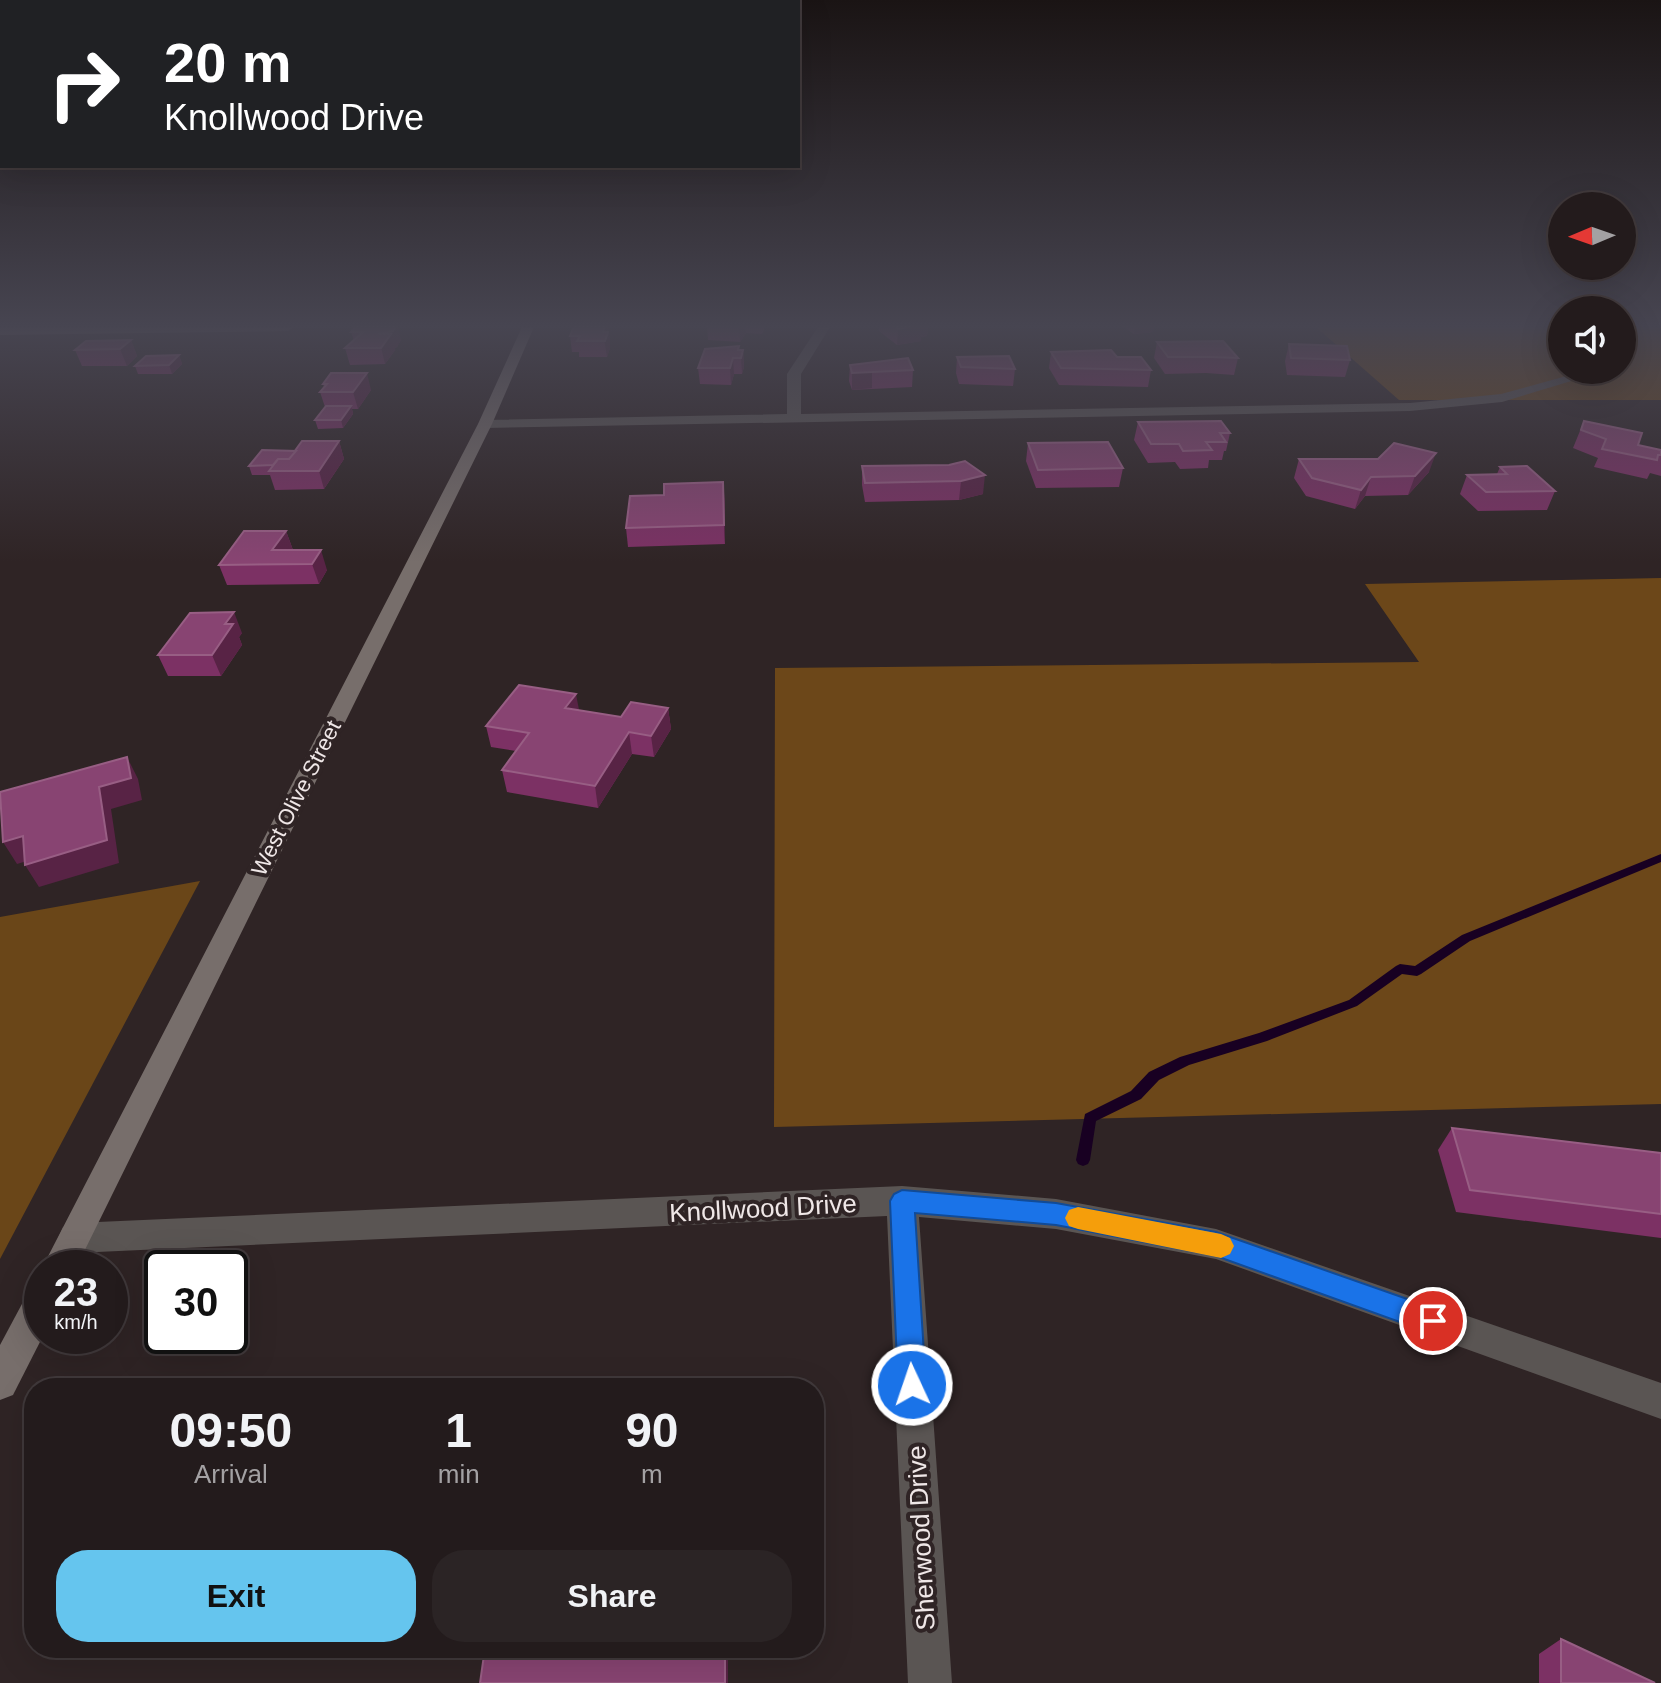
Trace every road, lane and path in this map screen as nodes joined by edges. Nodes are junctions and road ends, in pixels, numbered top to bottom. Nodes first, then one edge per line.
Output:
1 (493, 406) edge
2 (794, 406) edge
3 (1407, 406) edge
4 (794, 417) junction
5 (485, 424) junction
6 (902, 1201) junction
7 (75, 1238) junction
8 (69, 1250) edge
9 (24, 1336) edge
10 (0, 1382) edge
11 (1661, 1401) edge
12 (930, 1683) edge

1 - 5 street, West Olive Street
2 - 4 street
3 - 4 street
4 - 5 street
5 - 7 street, West Olive Street
6 - 7 street, Knollwood Drive
6 - 11 street, Knollwood Drive
6 - 12 street, Sherwood Drive
7 - 8 street, West Olive Street
9 - 10 street

